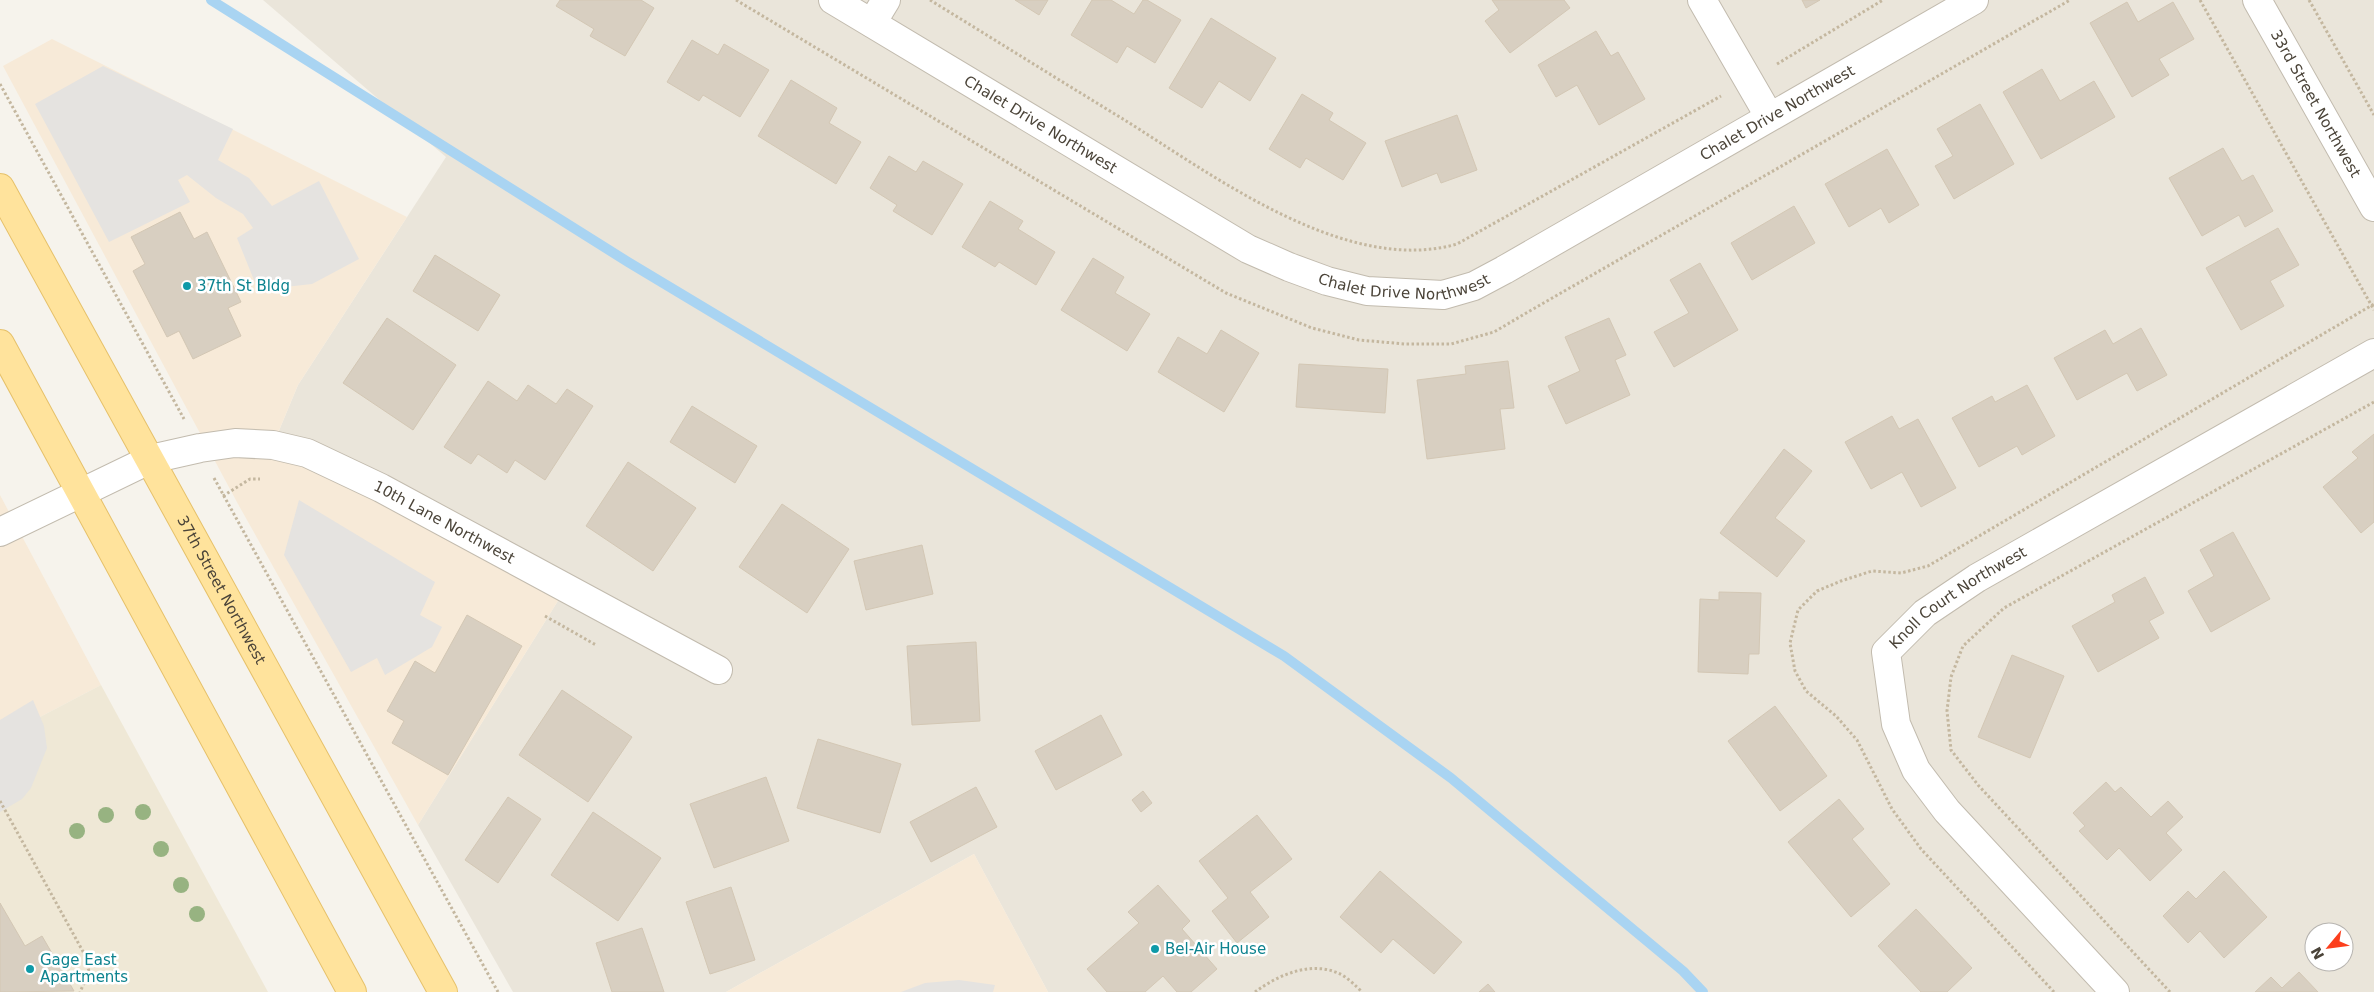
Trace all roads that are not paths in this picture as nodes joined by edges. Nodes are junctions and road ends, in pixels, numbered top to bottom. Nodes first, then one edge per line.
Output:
1 (832, 0) edge
2 (886, 0) edge
3 (1702, 0) edge
4 (1974, 0) edge
5 (2257, 0) edge
6 (872, 23) junction
7 (1769, 116) junction
8 (0, 188) edge
9 (2374, 207) edge
10 (0, 344) edge
11 (2374, 353) edge
12 (151, 459) junction
13 (82, 493) junction
14 (0, 532) edge
15 (718, 670) dead end
16 (352, 992) edge
17 (443, 992) edge
18 (2115, 992) edge

1 - 6 street, Chalet Drive Northwest
2 - 6 street
3 - 7 street
4 - 7 street, Chalet Drive Northwest
5 - 9 street, 33rd Street Northwest
6 - 7 street, Chalet Drive Northwest
8 - 12 main road, 37th Street Northwest
10 - 13 main road
11 - 18 street, Knoll Court Northwest
12 - 13 street, 10th Lane Northwest
12 - 15 street, 10th Lane Northwest
12 - 17 main road, 37th Street Northwest
13 - 14 street, 10th Lane Northwest
13 - 16 main road

